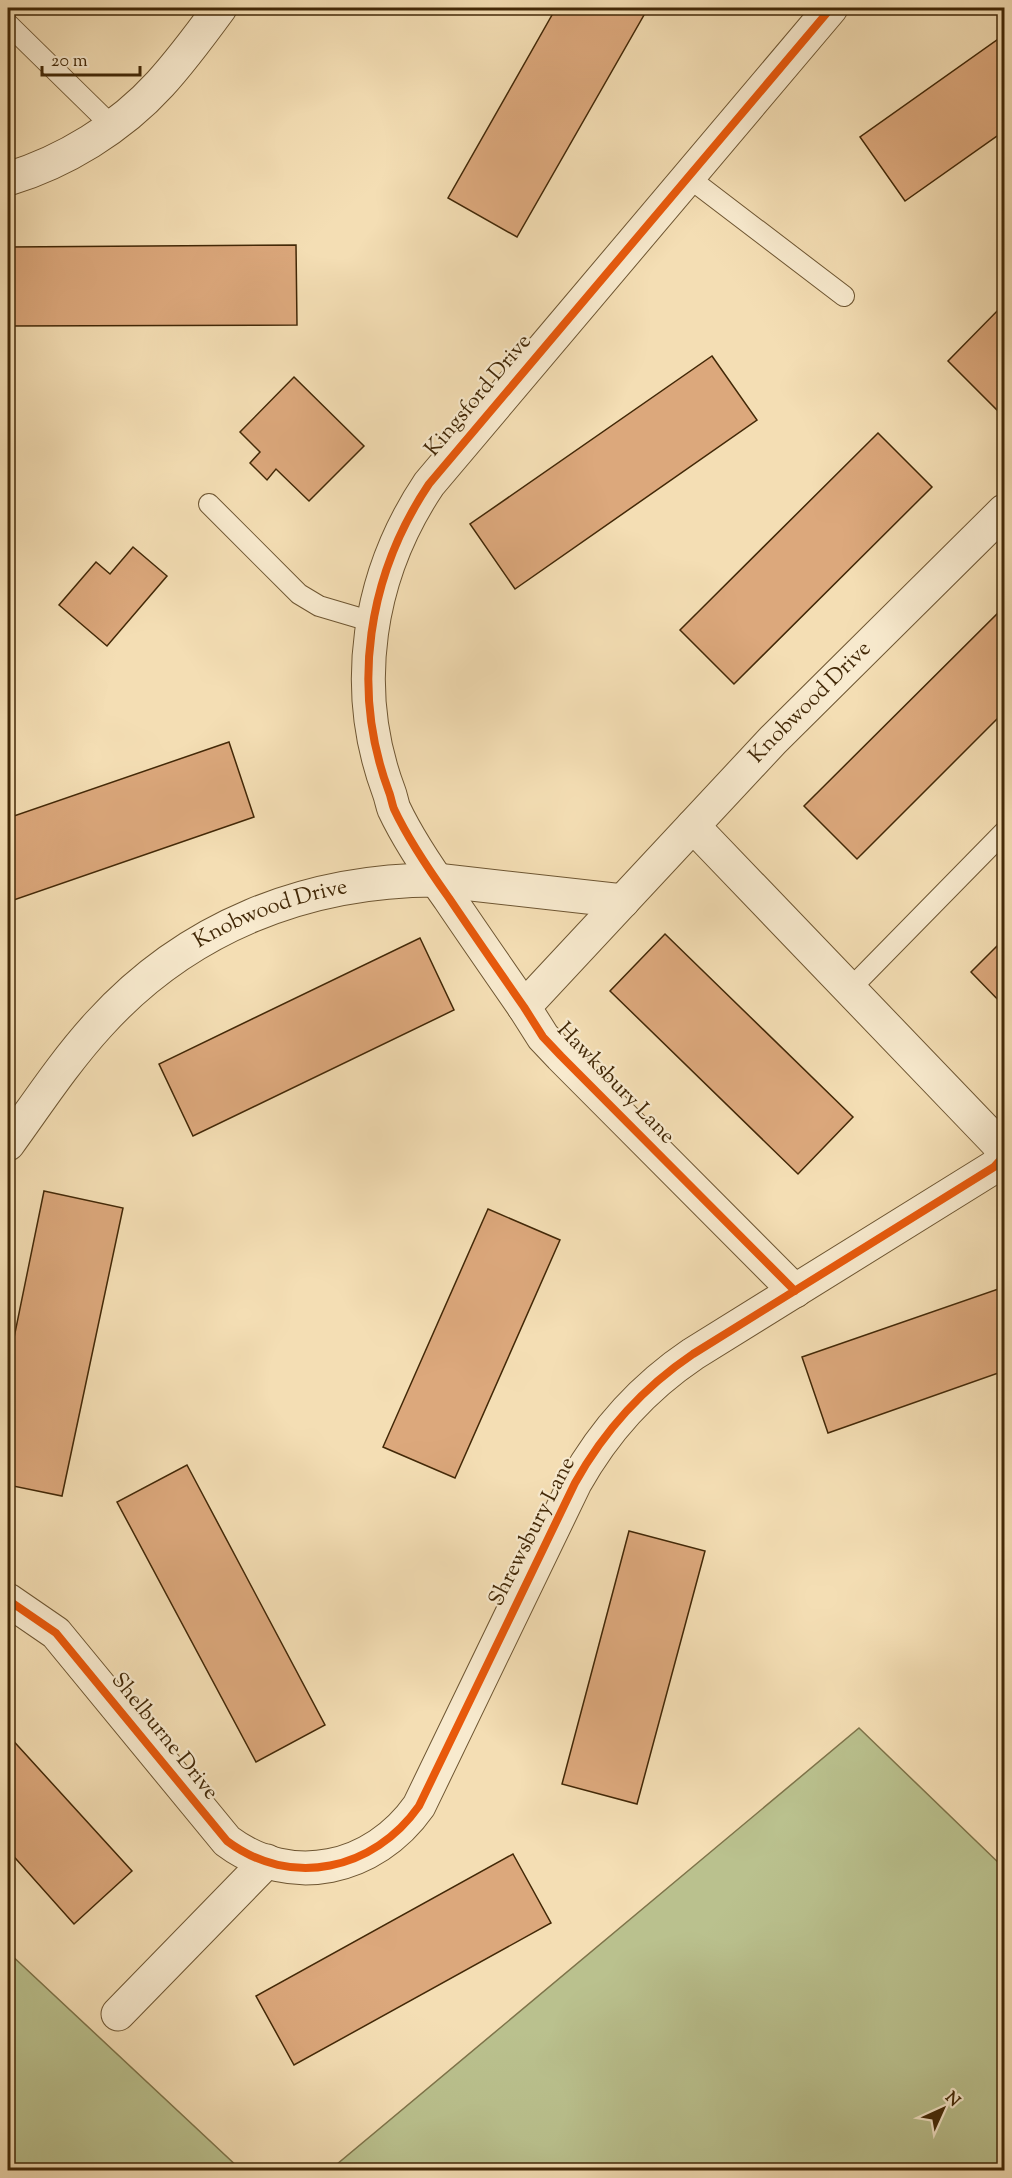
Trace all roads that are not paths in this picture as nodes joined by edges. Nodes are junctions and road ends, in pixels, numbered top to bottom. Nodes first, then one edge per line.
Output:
1 (220, 8) edge
2 (831, 8) edge
3 (8, 24) edge
4 (111, 126) junction
5 (688, 177) junction
6 (8, 178) edge
7 (844, 296) dead end
8 (210, 504) dead end
9 (1005, 511) edge
10 (373, 622) junction
11 (693, 826) junction
12 (1005, 832) edge
13 (436, 880) junction
14 (623, 901) junction
15 (850, 989) junction
16 (524, 1007) junction
17 (8, 1144) edge
18 (1003, 1160) edge
19 (795, 1291) junction
20 (8, 1600) edge
21 (267, 1861) junction
22 (308, 1869) joint
23 (118, 2014) dead end

1 - 4 street
2 - 5 street, Kingsford Drive
3 - 4 lane
4 - 6 street
5 - 7 lane
5 - 10 street, Kingsford Drive
8 - 10 lane
9 - 11 street, Knobwood Drive
10 - 13 street, Kingsford Drive
11 - 14 street, Knobwood Drive
11 - 15 street
12 - 15 lane
13 - 14 street, Knobwood Drive
13 - 16 street, Hawksbury Lane
13 - 17 street, Knobwood Drive
14 - 16 street, Knobwood Drive
15 - 18 street
16 - 19 street, Hawksbury Lane
18 - 19 street, Shrewsbury Lane
19 - 22 street, Shrewsbury Lane
20 - 21 street, Shelburne Drive
21 - 22 street, Shelburne Drive
21 - 23 street

